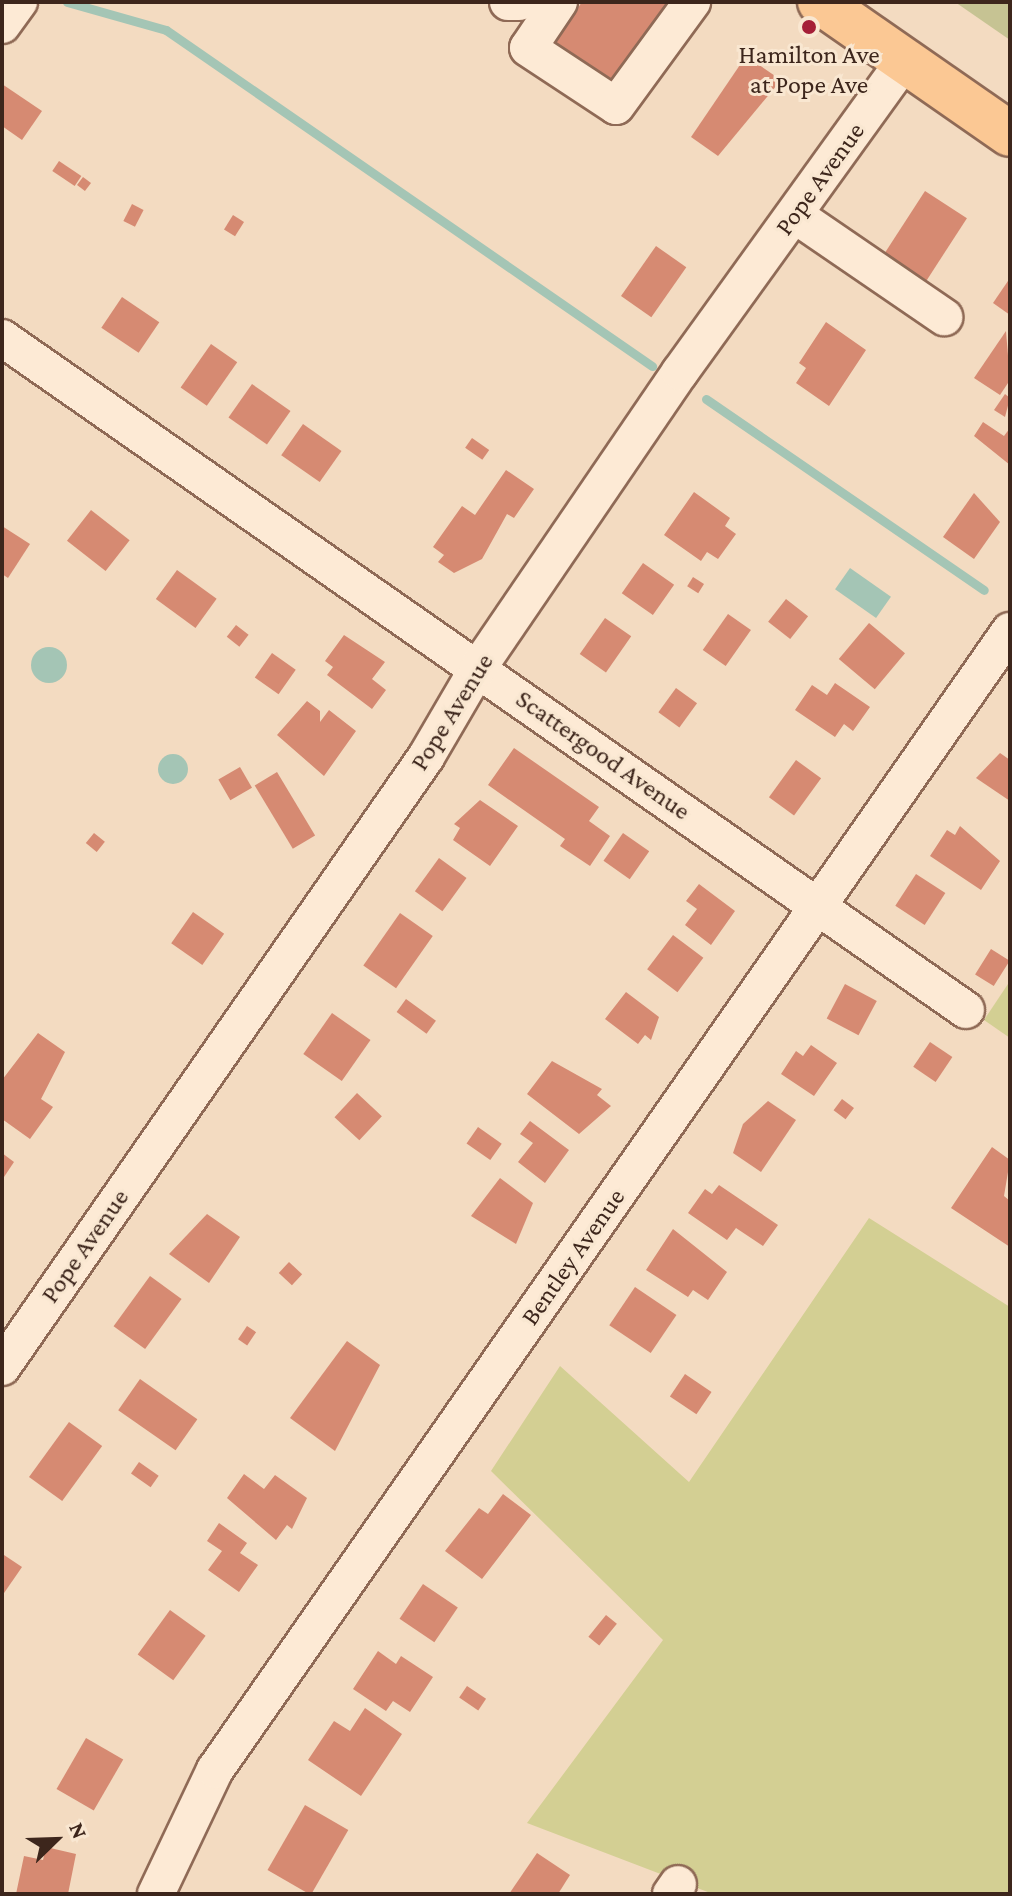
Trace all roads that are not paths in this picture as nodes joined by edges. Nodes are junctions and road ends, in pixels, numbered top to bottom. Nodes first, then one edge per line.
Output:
1 (19, 2) edge
2 (508, 2) edge
3 (519, 2) edge
4 (559, 2) edge
5 (692, 2) edge
6 (820, 2) edge
7 (2, 25) edge
8 (905, 60) junction
9 (1010, 134) edge
10 (795, 215) junction
11 (944, 317) dead end
12 (2, 338) edge
13 (1010, 631) edge
14 (478, 668) junction
15 (818, 905) junction
16 (966, 1010) dead end
17 (2, 1367) edge
18 (156, 1894) edge

1 - 7 street
2 - 3 street
4 - 5 street
6 - 8 main road
8 - 9 main road
8 - 10 street, Pope Avenue
10 - 11 street
10 - 14 street, Pope Avenue
12 - 14 street, Scattergood Avenue
13 - 15 street, Bentley Avenue
14 - 15 street, Scattergood Avenue
14 - 17 street, Pope Avenue
15 - 16 street, Scattergood Avenue
15 - 18 street, Bentley Avenue

